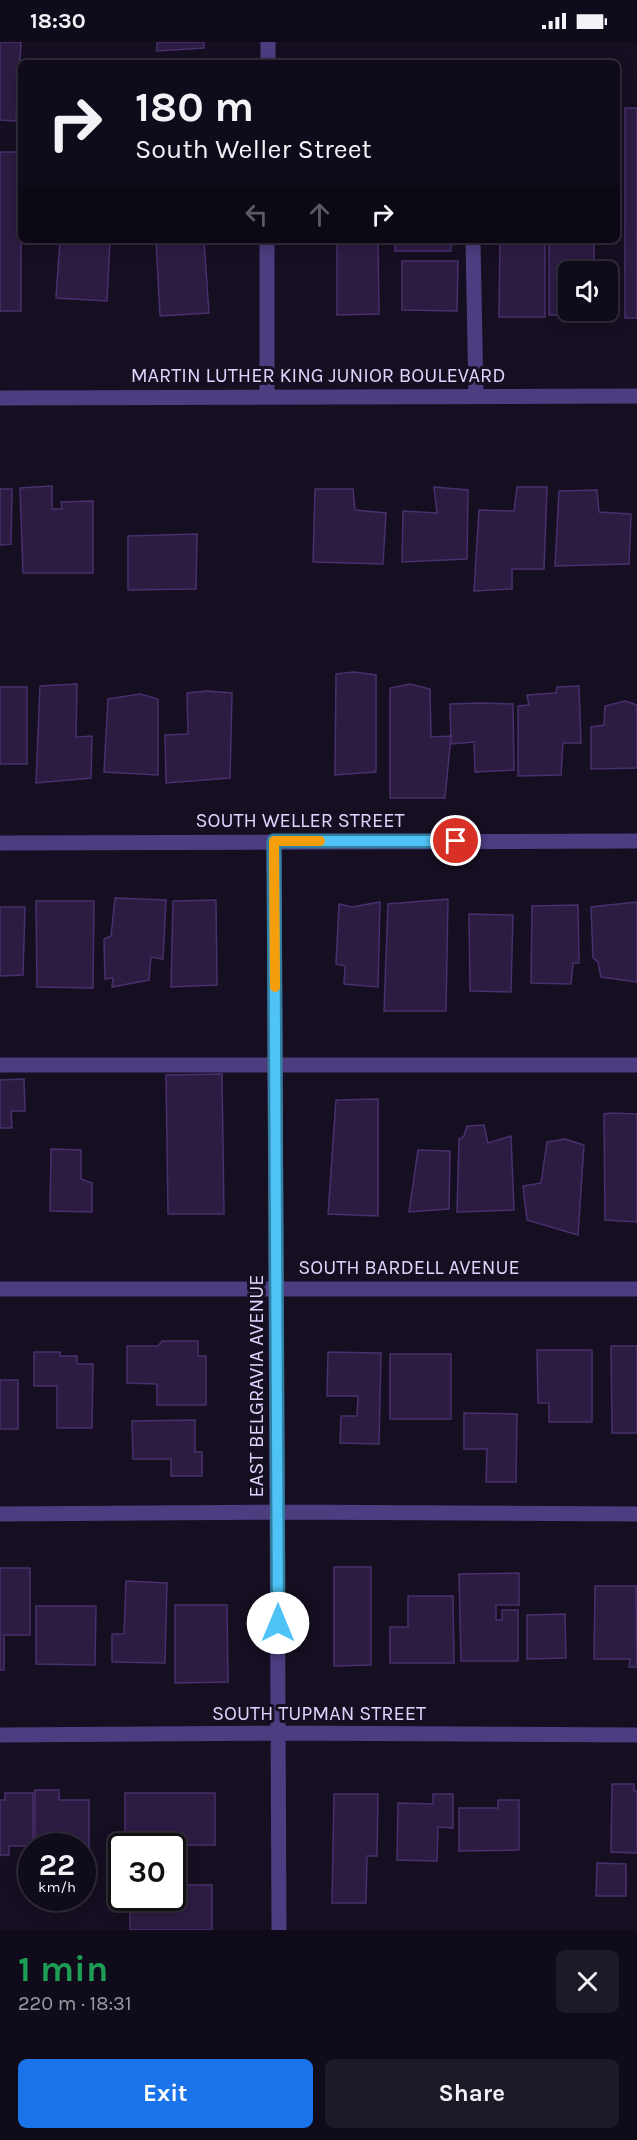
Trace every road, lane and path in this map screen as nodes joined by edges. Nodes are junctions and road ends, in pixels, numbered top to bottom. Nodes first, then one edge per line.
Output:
1 (268, 42) edge
2 (268, 60) edge
3 (267, 243) edge
4 (473, 243) edge
5 (267, 396) junction
6 (476, 396) junction
7 (637, 396) edge
8 (0, 398) edge
9 (274, 841) junction
10 (637, 841) edge
11 (0, 843) edge
12 (0, 1065) edge
13 (637, 1065) edge
14 (275, 1066) junction
15 (277, 1287) junction
16 (0, 1288) edge
17 (637, 1289) edge
18 (278, 1512) junction
19 (0, 1514) edge
20 (637, 1514) edge
21 (279, 1733) junction
22 (0, 1735) edge
23 (637, 1735) edge
24 (279, 1930) edge

1 - 2 street
3 - 5 street
4 - 6 street
5 - 6 street, MARTIN LUTHER KING JUNIOR BOULEVARD
5 - 8 street, MARTIN LUTHER KING JUNIOR BOULEVARD
6 - 7 street, MARTIN LUTHER KING JUNIOR BOULEVARD
9 - 10 street, SOUTH WELLER STREET
9 - 11 street, SOUTH WELLER STREET
9 - 14 street, EAST BELGRAVIA AVENUE
12 - 14 street
13 - 14 street
14 - 15 street, EAST BELGRAVIA AVENUE
15 - 16 street, SOUTH BARDELL AVENUE
15 - 17 street, SOUTH BARDELL AVENUE
15 - 18 street, EAST BELGRAVIA AVENUE
18 - 19 street
18 - 20 street
18 - 21 street, EAST BELGRAVIA AVENUE
21 - 22 street, SOUTH TUPMAN STREET
21 - 23 street, SOUTH TUPMAN STREET
21 - 24 street, EAST BELGRAVIA AVENUE

